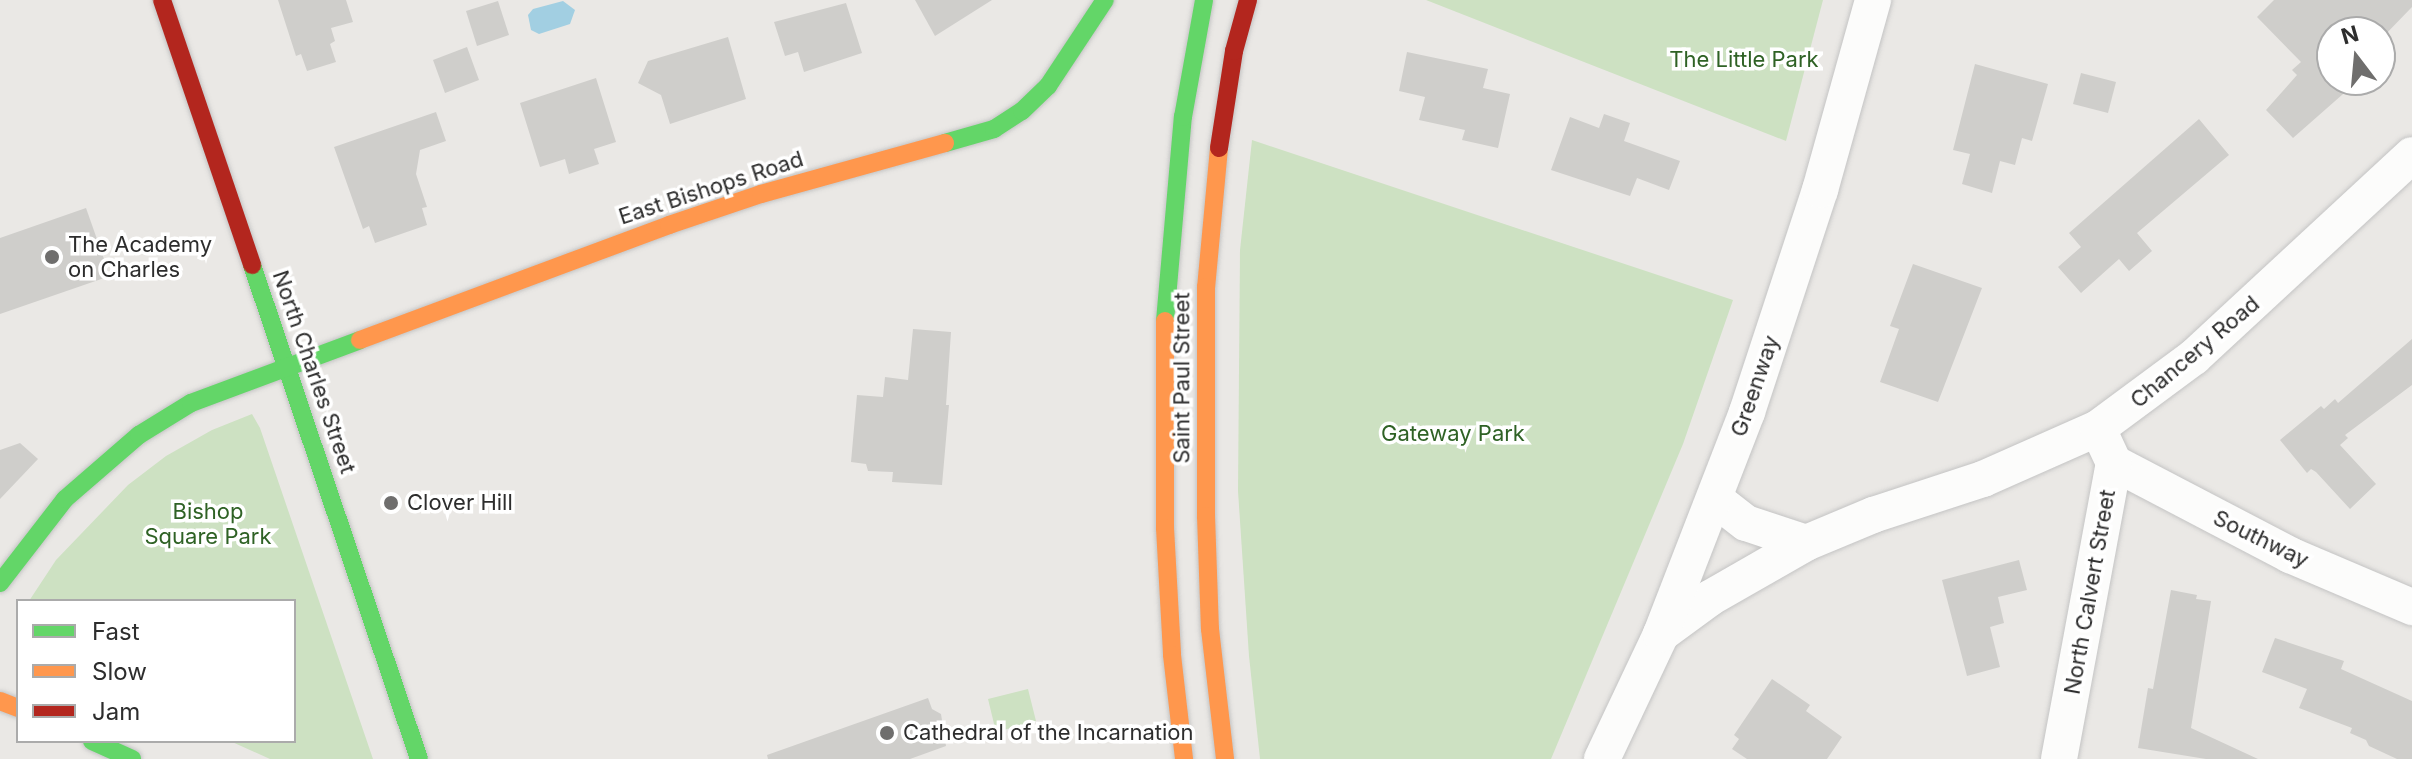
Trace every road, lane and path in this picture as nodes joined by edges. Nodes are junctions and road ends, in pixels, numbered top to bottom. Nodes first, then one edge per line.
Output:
1 (162, 0) edge
2 (1105, 0) edge
3 (1204, 0) edge
4 (1248, 0) edge
5 (1873, 0) edge
6 (2412, 155) edge
7 (286, 367) junction
8 (2098, 428) junction
9 (2114, 463) junction
10 (1715, 499) junction
11 (1806, 543) junction
12 (0, 583) edge
13 (2412, 607) edge
14 (1661, 634) junction
15 (96, 743) edge
16 (132, 759) edge
17 (419, 759) edge
18 (1184, 759) edge
19 (1225, 759) edge
20 (1602, 759) edge
21 (2059, 759) edge

1 - 7 main road, North Charles Street
2 - 7 main road, East Bishops Road
3 - 18 main road, Saint Paul Street
4 - 19 main road, Saint Paul Street
5 - 10 street, Greenway
6 - 8 street, Chancery Road
7 - 12 main road, East Bishops Road
7 - 17 main road, North Charles Street
8 - 9 street, North Calvert Street
8 - 11 street, Chancery Road
9 - 13 street, Southway
9 - 21 street, North Calvert Street
10 - 11 street
10 - 14 street, Greenway
11 - 14 street, Chancery Road
14 - 20 street, Greenway
15 - 16 main road

